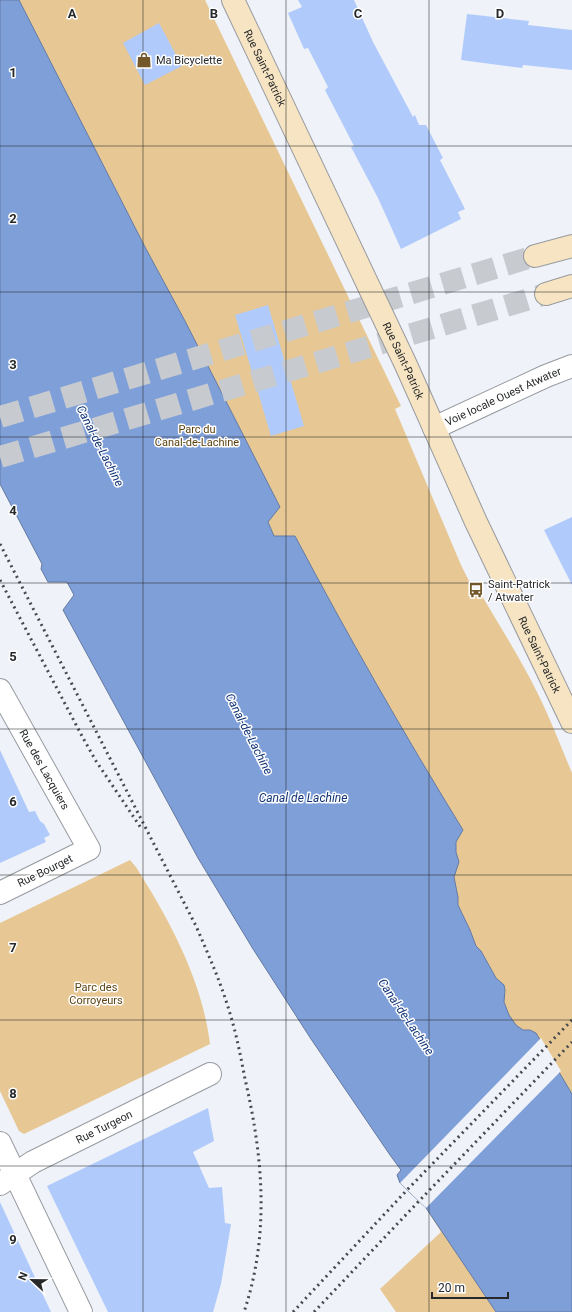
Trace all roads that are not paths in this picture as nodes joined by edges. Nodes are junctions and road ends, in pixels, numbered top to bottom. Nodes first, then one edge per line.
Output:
1 (233, 0) edge
2 (572, 246) edge
3 (535, 256) tunnel mouth
4 (572, 286) edge
5 (546, 294) tunnel mouth
6 (572, 366) edge
7 (434, 428) junction
8 (0, 690) edge
9 (572, 722) edge
10 (89, 849) joint
11 (0, 893) edge
12 (210, 1074) dead end
13 (0, 1143) edge
14 (7, 1179) edge
15 (81, 1312) edge

1 - 7 main road, Rue Saint-Patrick
2 - 3 main road
4 - 5 main road
6 - 7 street, Voie locale Ouest Atwater
7 - 9 main road, Rue Saint-Patrick
8 - 10 street, Rue des Lacquiers
10 - 11 street, Rue Bourget
12 - 14 street, Rue Turgeon
13 - 14 street
14 - 15 street

